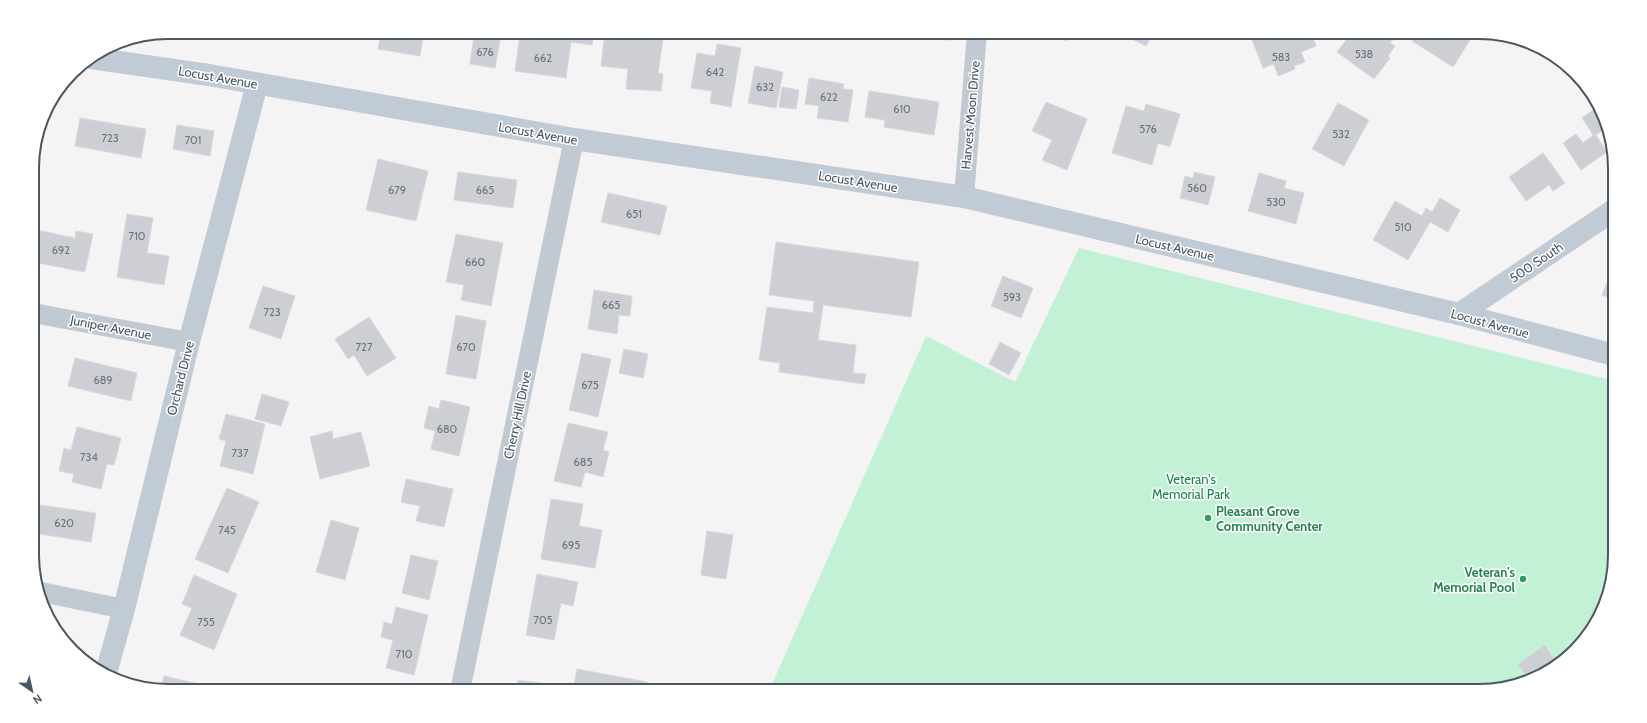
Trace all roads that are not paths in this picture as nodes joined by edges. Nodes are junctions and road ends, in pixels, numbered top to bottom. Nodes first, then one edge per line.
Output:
1 (976, 39) edge
2 (103, 57) edge
3 (257, 84) junction
4 (574, 139) junction
5 (964, 197) junction
6 (1608, 214) edge
7 (39, 314) edge
8 (1459, 314) junction
9 (189, 342) junction
10 (1608, 353) edge
11 (45, 593) edge
12 (124, 609) junction
13 (107, 669) edge
14 (461, 684) edge

1 - 5 street, Harvest Moon Drive
2 - 3 street, Locust Avenue
3 - 4 street, Locust Avenue
3 - 9 street, Orchard Drive
4 - 5 street, Locust Avenue
4 - 14 street, Cherry Hill Drive
5 - 8 street, Locust Avenue
6 - 8 street, 500 South
7 - 9 street, Juniper Avenue
8 - 10 street, Locust Avenue
9 - 12 street, Orchard Drive
11 - 12 street
12 - 13 street, Orchard Drive

